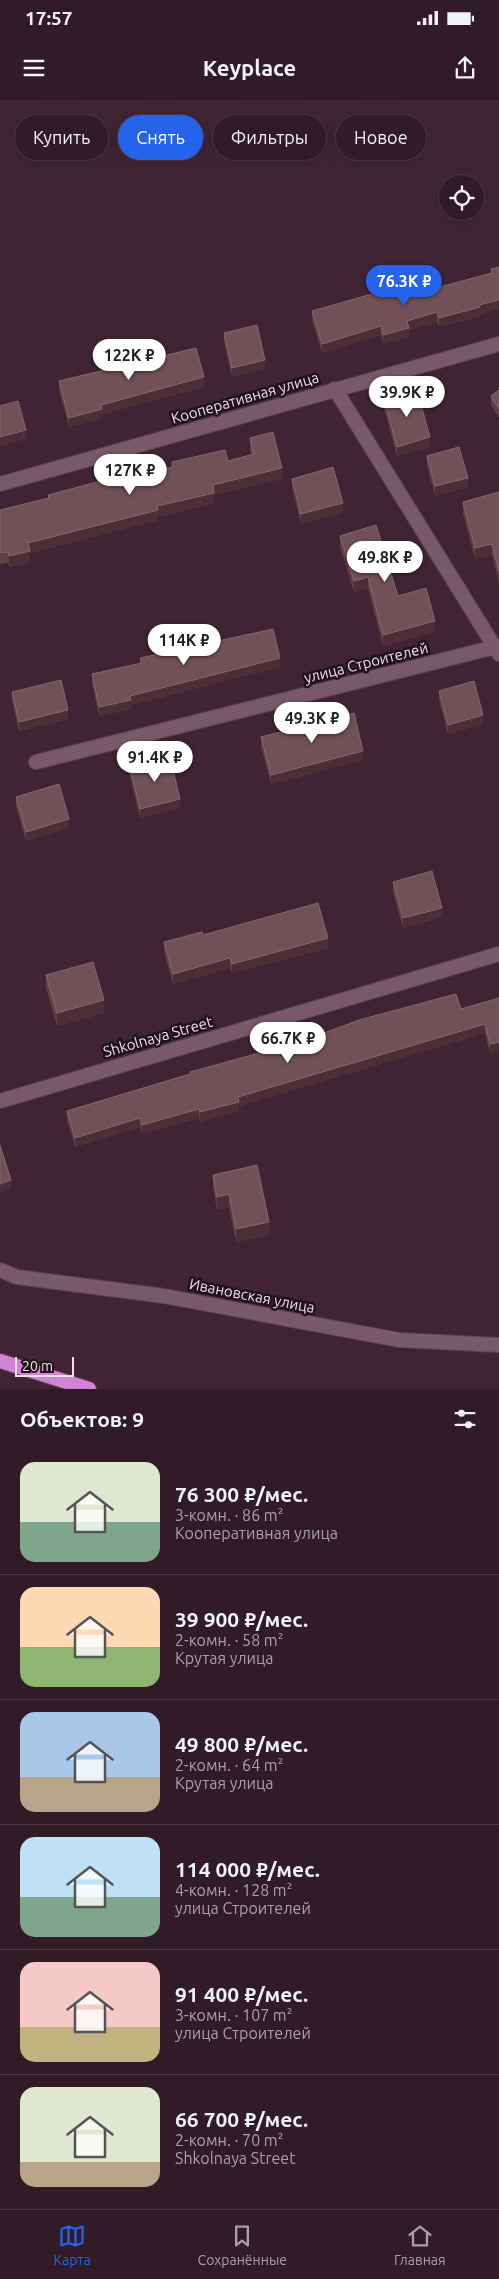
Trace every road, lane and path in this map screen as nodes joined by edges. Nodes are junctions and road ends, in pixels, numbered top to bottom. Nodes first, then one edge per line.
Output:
1 (499, 344) edge
2 (335, 389) junction
3 (0, 484) edge
4 (498, 650) edge
5 (36, 762) dead end
6 (499, 954) edge
7 (0, 1101) edge
8 (0, 1270) edge
9 (499, 1345) edge
10 (0, 1361) edge
11 (89, 1389) edge

1 - 2 street, Кооперативная улица
2 - 3 street, Кооперативная улица
2 - 4 street
4 - 5 street, улица Строителей
6 - 7 street, Shkolnaya Street
8 - 9 street, Ивановская улица
10 - 11 highway

